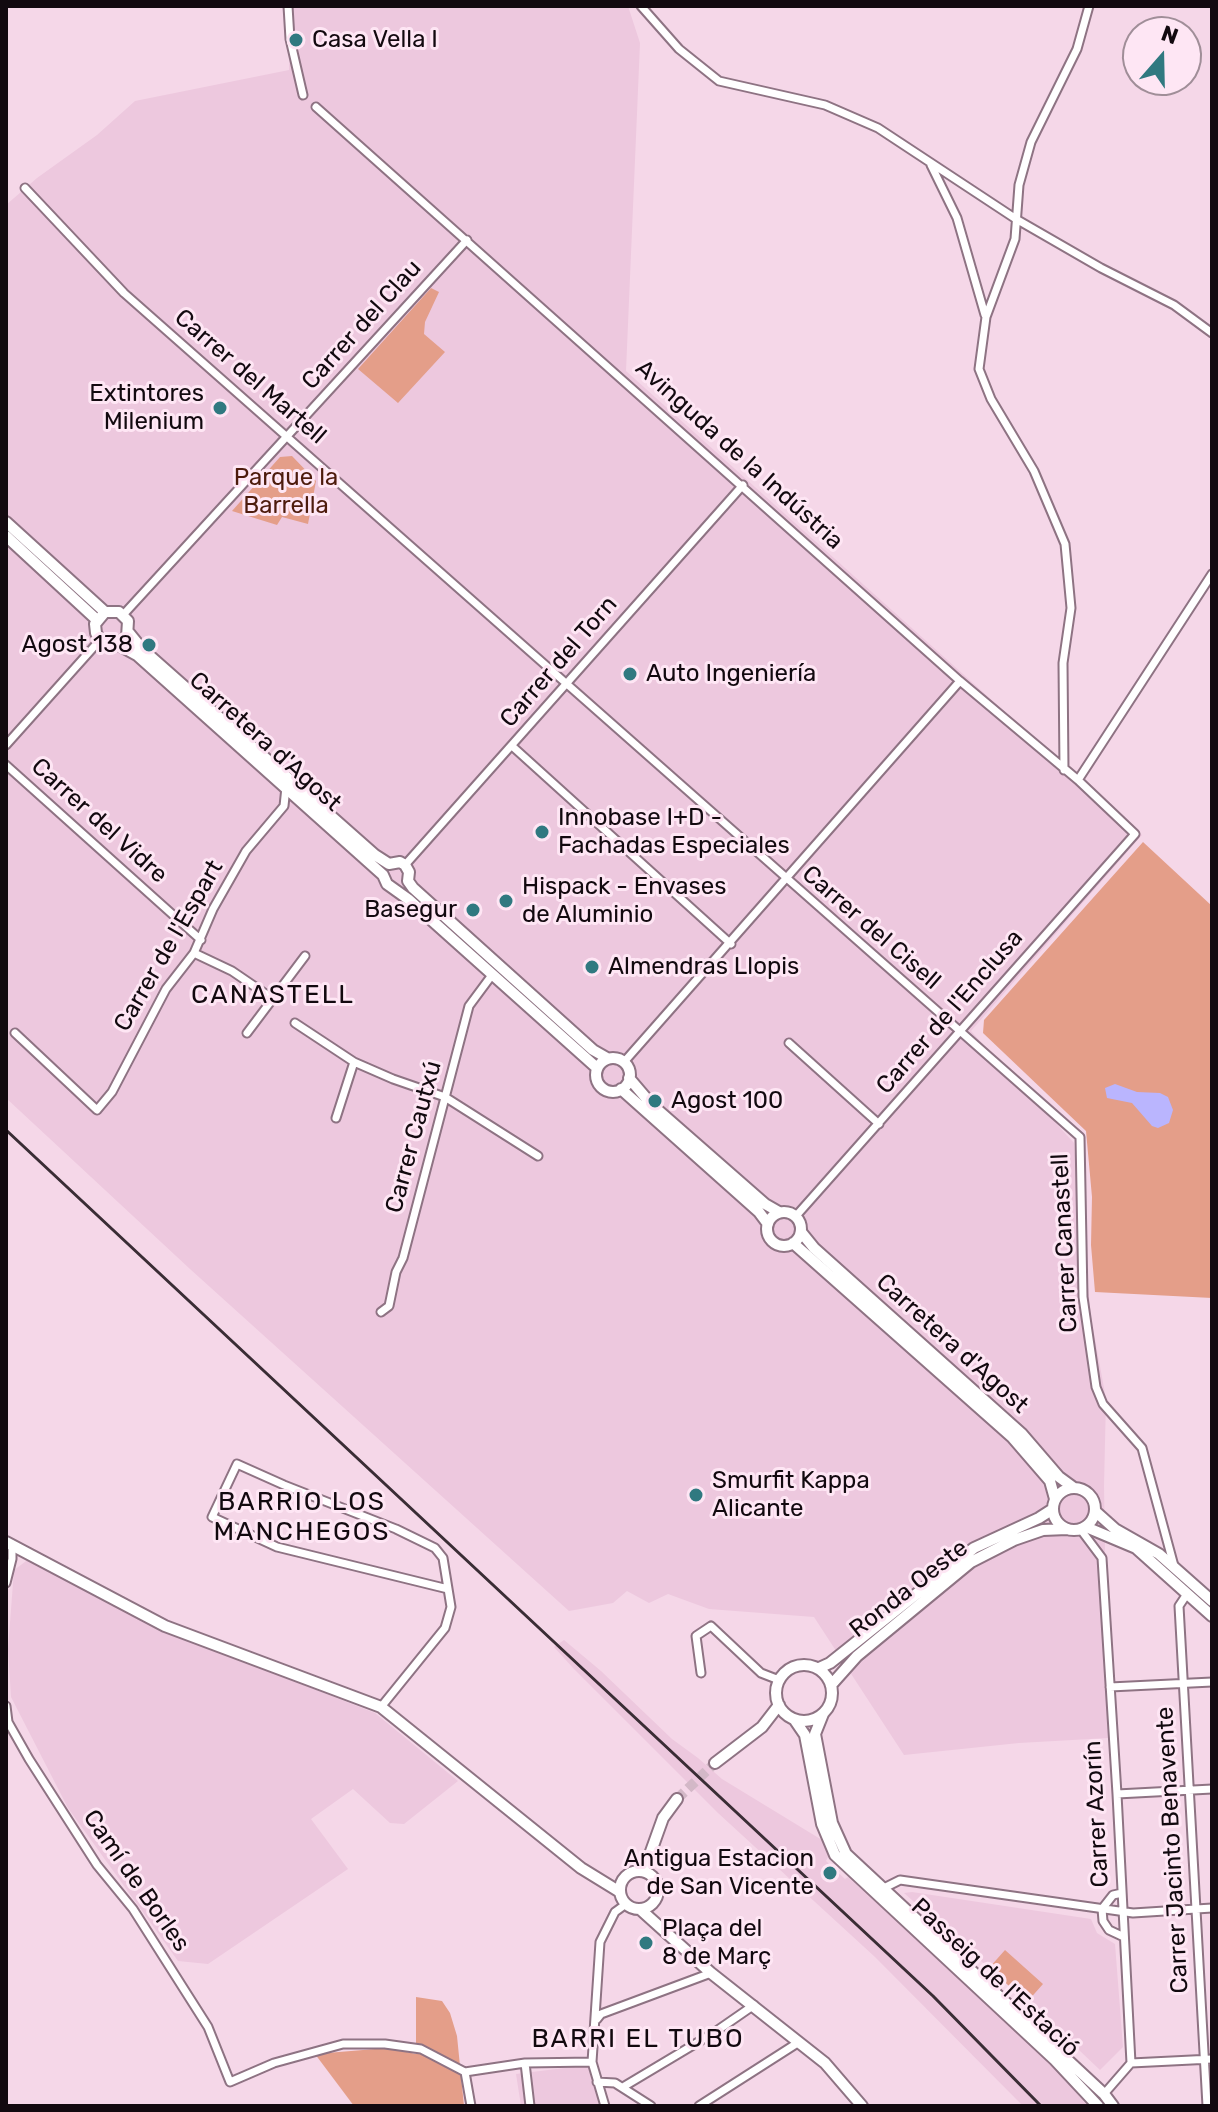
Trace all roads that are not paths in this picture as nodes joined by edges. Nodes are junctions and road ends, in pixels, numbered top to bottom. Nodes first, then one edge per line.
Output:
1 (288, 6) edge
2 (641, 6) edge
3 (1089, 6) edge
4 (303, 95) dead end
5 (316, 107) dead end
6 (929, 162) junction
7 (25, 188) dead end
8 (1016, 219) junction
9 (467, 240) junction
10 (986, 317) junction
11 (1212, 333) edge
12 (287, 436) junction
13 (743, 485) junction
14 (6, 522) edge
15 (7, 539) edge
16 (1212, 574) edge
17 (123, 615) junction
18 (101, 616) junction
19 (129, 633) junction
20 (100, 640) junction
21 (117, 644) junction
22 (960, 681) junction
23 (566, 682) junction
24 (6, 745) edge
25 (512, 746) junction
26 (6, 765) edge
27 (1064, 770) junction
28 (1078, 780) junction
29 (286, 787) junction
30 (303, 803) junction
31 (284, 806) junction
32 (1135, 834) joint
33 (389, 864) junction
34 (405, 865) junction
35 (383, 875) junction
36 (787, 880) junction
37 (408, 881) junction
38 (395, 888) junction
39 (201, 940) junction
40 (731, 944) junction
41 (194, 953) junction
42 (305, 956) dead end
43 (492, 975) junction
44 (273, 999) junction
45 (295, 1023) dead end
46 (15, 1033) dead end
47 (247, 1033) dead end
48 (960, 1033) junction
49 (789, 1043) dead end
50 (607, 1058) junction
51 (354, 1062) junction
52 (624, 1062) junction
53 (597, 1068) junction
54 (629, 1078) junction
55 (621, 1089) junction
56 (445, 1097) junction
57 (336, 1118) dead end
58 (879, 1124) junction
59 (1080, 1137) joint
60 (538, 1156) dead end
61 (779, 1212) junction
62 (796, 1216) junction
63 (768, 1224) junction
64 (801, 1232) junction
65 (793, 1243) junction
66 (381, 1312) dead end
67 (1074, 1488) junction
68 (1054, 1504) junction
69 (1096, 1512) junction
70 (1083, 1528) junction
71 (1067, 1529) junction
72 (9, 1543) edge
73 (1174, 1567) junction
74 (6, 1583) edge
75 (448, 1589) junction
76 (1187, 1594) junction
77 (1212, 1601) edge
78 (1212, 1616) edge
79 (819, 1668) junction
80 (701, 1673) dead end
81 (779, 1680) junction
82 (1212, 1682) edge
83 (832, 1684) junction
84 (1184, 1684) junction
85 (1110, 1687) junction
86 (779, 1705) junction
87 (6, 1706) edge
88 (381, 1707) junction
89 (823, 1714) junction
90 (791, 1718) junction
91 (762, 1727) junction
92 (715, 1763) tunnel mouth
93 (1212, 1789) edge
94 (1190, 1790) junction
95 (1117, 1794) junction
96 (677, 1799) tunnel mouth
97 (645, 1873) junction
98 (597, 1876) junction
99 (624, 1878) junction
100 (884, 1888) junction
101 (620, 1892) junction
102 (1122, 1893) junction
103 (626, 1904) junction
104 (653, 1905) junction
105 (1212, 1908) edge
106 (1102, 1909) junction
107 (1197, 1909) junction
108 (641, 1910) junction
109 (1123, 1912) junction
110 (659, 1927) junction
111 (1124, 1937) junction
112 (711, 1973) junction
113 (754, 2005) junction
114 (595, 2021) junction
115 (799, 2042) junction
116 (1208, 2060) edge
117 (592, 2062) junction
118 (525, 2063) junction
119 (1131, 2063) junction
120 (465, 2072) junction
121 (597, 2082) junction
122 (619, 2085) junction
123 (1104, 2094) junction
124 (471, 2106) edge
125 (530, 2106) edge
126 (605, 2106) edge
127 (651, 2106) edge
128 (699, 2106) edge
129 (862, 2106) edge
130 (1098, 2106) edge
131 (1113, 2106) edge
132 (1207, 2106) edge

1 - 4 street
2 - 6 street
3 - 8 street
5 - 9 street, Avinguda de la Indústria
6 - 8 street
6 - 10 street
7 - 12 street, Carrer del Martell
8 - 10 street
8 - 11 street
9 - 12 street, Carrer del Clau
9 - 13 street, Avinguda de la Indústria
10 - 27 street
12 - 17 street, Carrer del Clau
12 - 23 street, Carrer del Martell
13 - 22 street, Avinguda de la Indústria
13 - 23 street, Carrer del Torn
14 - 18 main road
15 - 18 main road
16 - 28 street
17 - 18 main road
17 - 19 main road
18 - 20 main road
19 - 21 main road
19 - 33 main road, Carretera d'Agost
20 - 21 main road
20 - 24 street
21 - 29 main road, Carretera d'Agost
22 - 27 street, Avinguda de la Indústria
22 - 36 street
23 - 25 street, Carrer del Torn
23 - 36 street, Carrer del Cisell
25 - 34 street, Carrer del Torn
25 - 40 street
26 - 39 street, Carrer del Vidre
27 - 28 street, Avinguda de la Indústria
28 - 32 street, Avinguda de la Indústria
29 - 30 main road, Carretera d'Agost
29 - 31 street
30 - 31 street
30 - 35 main road, Carretera d'Agost
31 - 39 street, Carrer de l'Espart
32 - 48 street, Carrer de l'Enclusa
33 - 34 main road
33 - 35 main road
34 - 37 main road
35 - 38 main road
36 - 40 street
36 - 48 street, Carrer del Cisell
37 - 38 main road
37 - 50 main road
38 - 43 main road
39 - 41 street, Carrer de l'Espart
40 - 52 street
41 - 44 street
41 - 46 street, Carrer de l'Espart
42 - 44 street
43 - 53 main road
43 - 56 street, Carrer Cautxú
44 - 47 street
45 - 51 street
48 - 58 street, Carrer de l'Enclusa
48 - 59 street, Carrer del Cisell
49 - 58 street
50 - 52 main road
50 - 53 main road
51 - 56 street
51 - 57 street
52 - 54 main road
53 - 55 main road
54 - 55 main road
54 - 61 main road
55 - 63 main road
56 - 60 street
56 - 66 street, Carrer Cautxú
58 - 62 street, Carrer de l'Enclusa
59 - 73 street, Carrer Canastell
61 - 62 main road
61 - 63 main road
62 - 64 main road
63 - 65 main road
64 - 65 main road
64 - 67 main road, Carretera d'Agost
65 - 68 main road, Carretera d'Agost
67 - 68 main road
67 - 69 main road
68 - 71 main road
68 - 79 main road, Ronda Oeste
69 - 70 main road
69 - 73 main road
70 - 71 main road
70 - 76 main road
70 - 85 street, Carrer Azorín
71 - 83 main road, Ronda Oeste
72 - 74 street
72 - 88 main road
73 - 77 main road
75 - 75 street
75 - 88 street
76 - 78 main road
76 - 84 street, Carrer Jacinto Benavente
79 - 81 main road, Ronda Oeste
79 - 83 main road
80 - 81 street
81 - 86 main road
82 - 84 street
83 - 89 main road, Ronda Oeste
84 - 85 street
84 - 94 street, Carrer Jacinto Benavente
85 - 95 street, Carrer Azorín
86 - 90 main road
86 - 91 main road
87 - 120 street, Camí de Borles
88 - 98 main road
89 - 90 main road
89 - 100 main road, Ronda Oeste
90 - 91 main road
90 - 130 main road, Passeig de l'Estació
91 - 92 main road
93 - 94 street
94 - 95 street
94 - 107 street, Carrer Jacinto Benavente
95 - 102 street, Carrer Azorín
96 - 97 main road
97 - 99 main road
97 - 104 main road
98 - 99 main road
98 - 101 main road
99 - 101 main road
100 - 106 street
100 - 123 main road, Passeig de l'Estació
101 - 103 main road
102 - 106 street
102 - 109 street, Carrer Azorín
103 - 108 main road
103 - 114 street
104 - 108 main road
104 - 110 main road
105 - 107 street
106 - 109 street
106 - 111 street
107 - 109 street
107 - 116 street, Carrer Jacinto Benavente
108 - 110 main road
109 - 111 street, Carrer Azorín
110 - 112 main road
111 - 119 street, Carrer Azorín
112 - 113 main road
112 - 114 street
113 - 115 main road
113 - 122 street
114 - 117 street
115 - 128 street
115 - 129 main road
116 - 119 street
116 - 132 street, Carrer Jacinto Benavente
117 - 118 street
117 - 121 street
118 - 120 street
118 - 125 street
119 - 123 street
120 - 124 street
121 - 122 street
121 - 126 street
122 - 127 street
123 - 131 main road, Passeig de l'Estació

